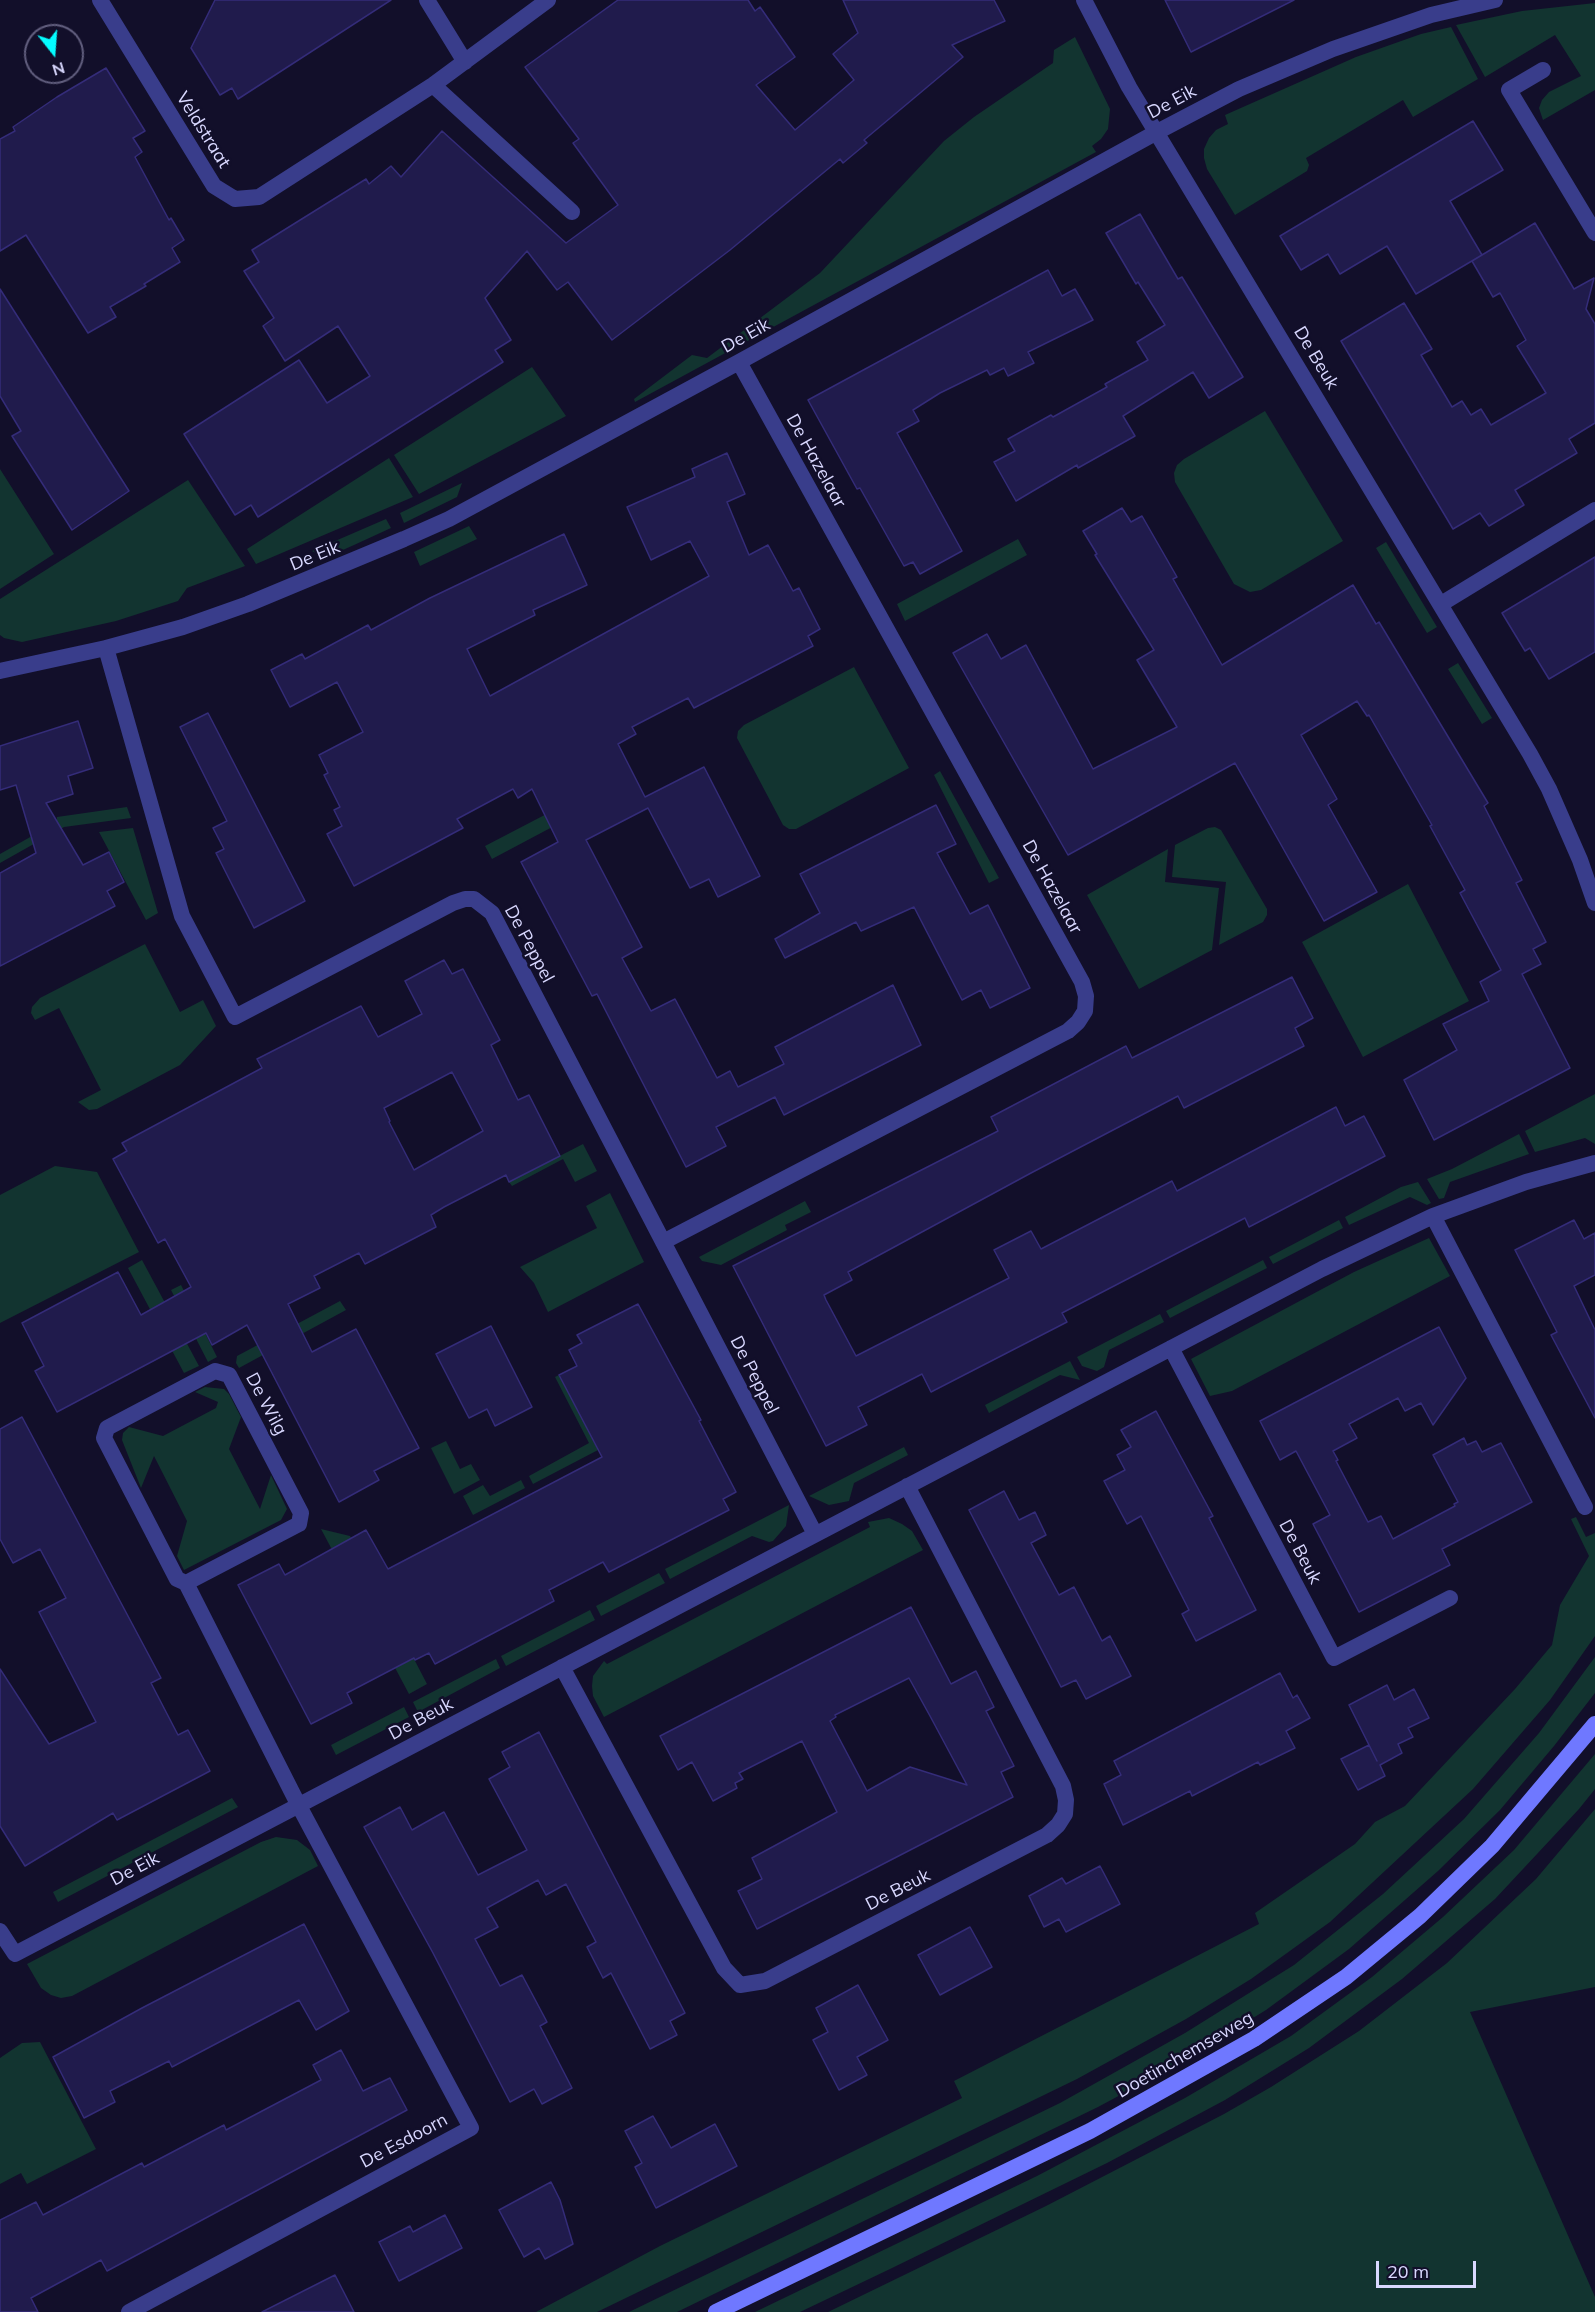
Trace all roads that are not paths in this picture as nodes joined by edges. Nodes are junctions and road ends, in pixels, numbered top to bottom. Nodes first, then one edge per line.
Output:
1 (100, 0) edge
2 (427, 0) edge
3 (548, 0) edge
4 (1084, 0) edge
5 (1495, 0) edge
6 (465, 62) junction
7 (1543, 70) dead end
8 (433, 85) junction
9 (1157, 132) junction
10 (572, 212) dead end
11 (1595, 233) edge
12 (739, 362) junction
13 (1595, 510) edge
14 (1441, 604) junction
15 (106, 648) junction
16 (0, 671) edge
17 (1595, 903) edge
18 (1595, 1163) edge
19 (1433, 1216) junction
20 (663, 1242) junction
21 (1171, 1348) junction
22 (907, 1486) junction
23 (1585, 1507) dead end
24 (815, 1534) junction
25 (186, 1583) junction
26 (1450, 1598) dead end
27 (562, 1667) junction
28 (1595, 1724) edge
29 (298, 1804) junction
30 (0, 1931) edge
31 (129, 2312) edge
32 (716, 2312) edge

1 - 8 street, Veldstraat
2 - 6 street
3 - 6 street, Veldstraat
4 - 9 street, De Beuk
5 - 9 street, De Eik
6 - 8 street, Veldstraat
7 - 11 street
8 - 10 street
9 - 12 street, De Eik
9 - 14 street, De Beuk
12 - 15 street, De Eik
12 - 20 street, De Hazelaar
13 - 14 street
14 - 17 street, De Beuk
15 - 16 street, De Eik
15 - 20 street, De Peppel
18 - 19 street, De Beuk
19 - 21 street, De Beuk
19 - 23 street
20 - 24 street, De Peppel
21 - 22 street, De Beuk
21 - 26 street, De Beuk
22 - 24 street, De Beuk
22 - 27 street, De Beuk
24 - 27 street, De Beuk
25 - 25 street, De Wilg
25 - 29 street, De Wilg
27 - 29 street, De Beuk
28 - 32 main road, Doetinchemseweg
29 - 30 street, De Eik
29 - 31 street, De Esdoorn

